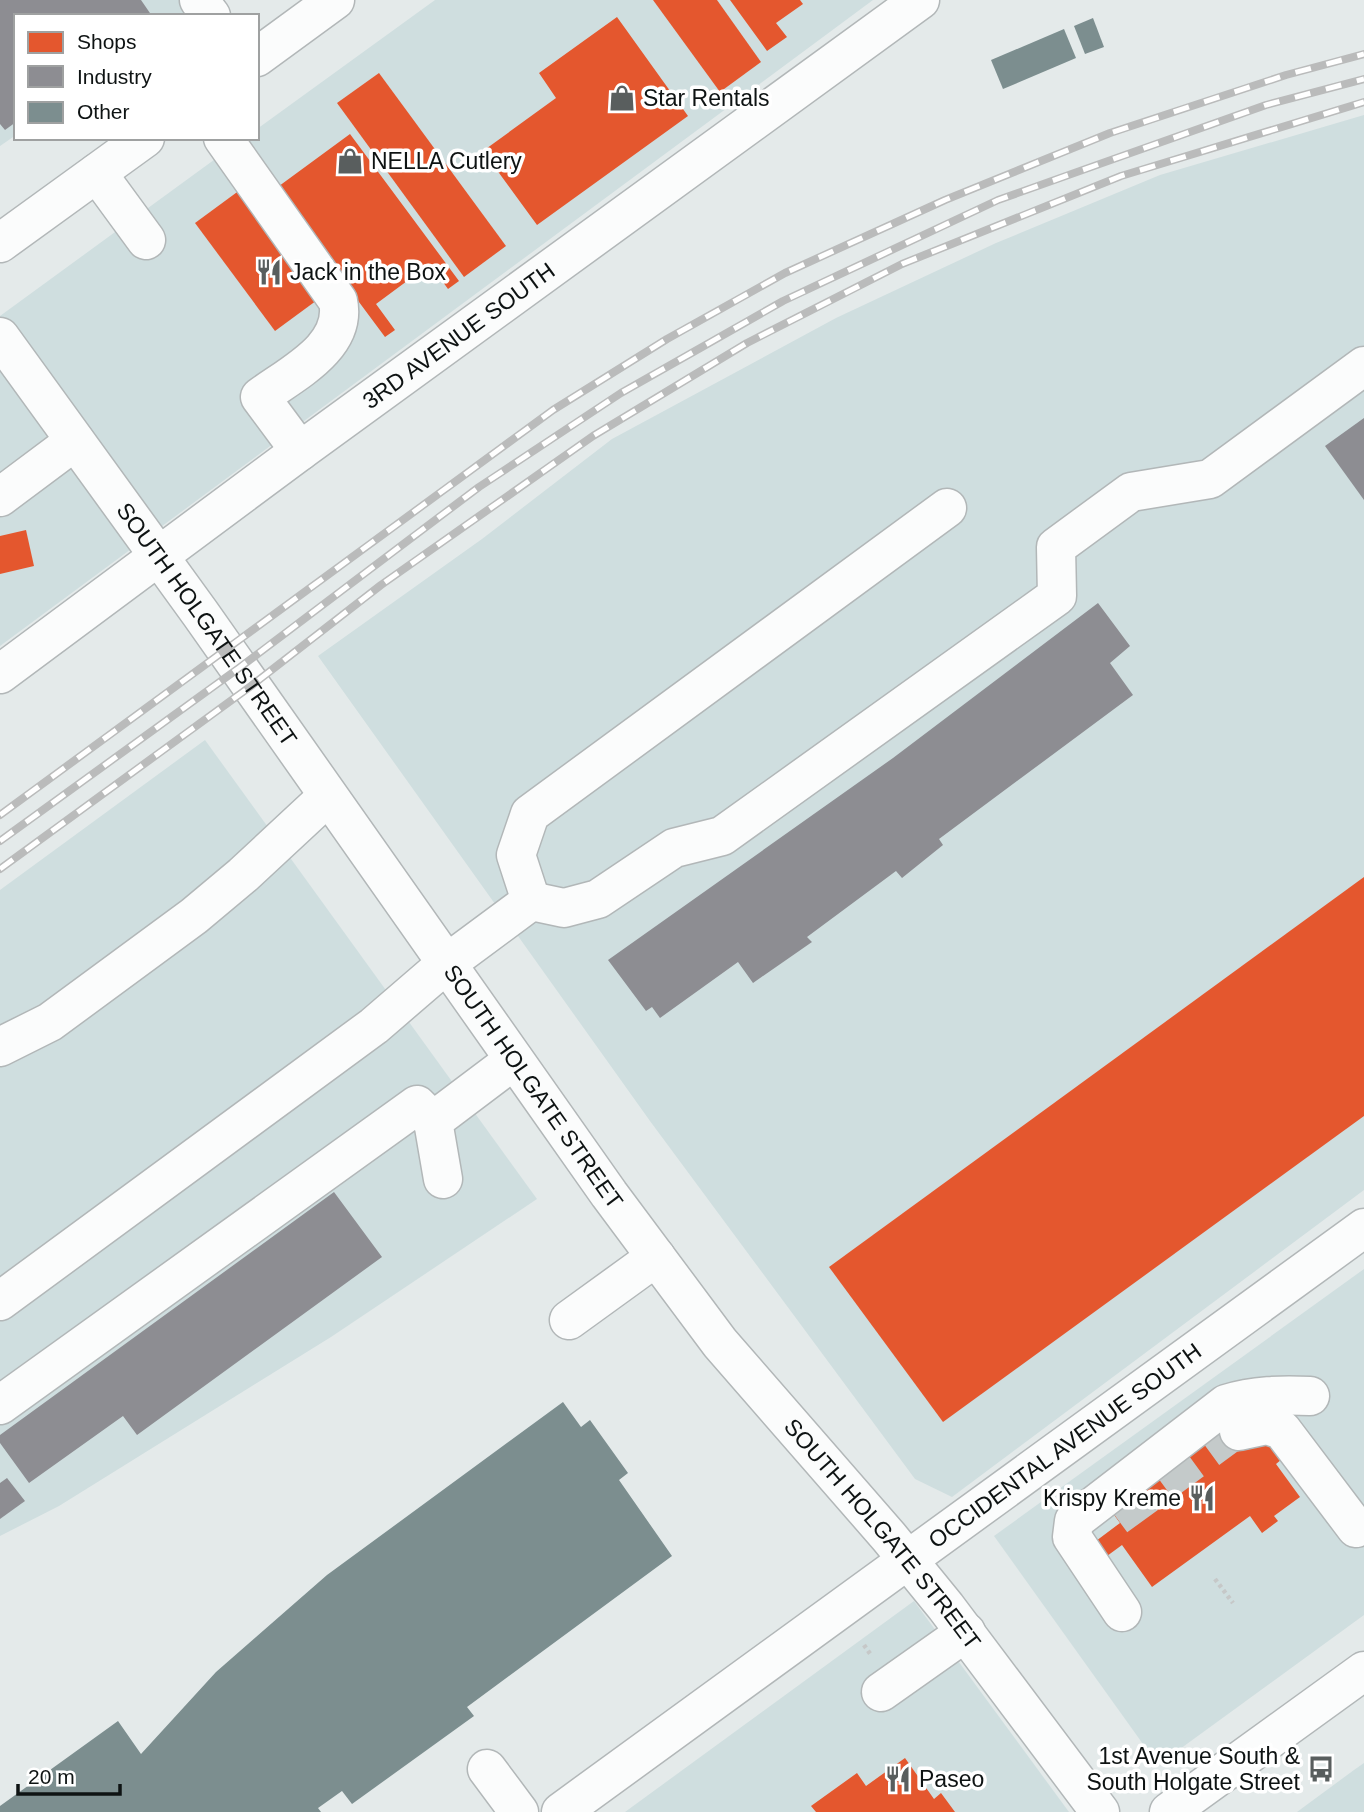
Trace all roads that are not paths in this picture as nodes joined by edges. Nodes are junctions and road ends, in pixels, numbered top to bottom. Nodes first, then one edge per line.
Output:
1 (335, 0) edge
2 (903, 5) edge
3 (259, 56) edge
4 (142, 140) edge
5 (224, 140) edge
6 (97, 173) junction
7 (146, 240) dead end
8 (0, 243) edge
9 (0, 337) edge
10 (1364, 366) edge
11 (75, 440) junction
12 (300, 451) junction
13 (0, 497) edge
14 (947, 508) dead end
15 (159, 556) junction
16 (0, 674) edge
17 (328, 796) junction
18 (531, 901) junction
19 (446, 964) junction
20 (0, 1047) edge
21 (514, 1060) junction
22 (433, 1121) junction
23 (443, 1179) dead end
24 (1364, 1228) edge
25 (656, 1257) junction
26 (0, 1301) edge
27 (569, 1320) dead end
28 (1310, 1396) dead end
29 (0, 1405) edge
30 (1239, 1431) tunnel mouth
31 (1116, 1517) tunnel mouth
32 (1356, 1528) dead end
33 (1083, 1555) junction
34 (908, 1560) junction
35 (1122, 1612) dead end
36 (966, 1632) junction
37 (1364, 1671) edge
38 (881, 1692) dead end
39 (487, 1769) dead end
40 (603, 1800) edge
41 (519, 1812) edge
42 (561, 1812) edge
43 (1100, 1812) edge
44 (1169, 1812) edge

1 - 3 main road
2 - 12 main road, 3RD AVENUE SOUTH
4 - 6 main road
5 - 12 main road
6 - 7 main road
6 - 8 main road
9 - 11 main road, SOUTH HOLGATE STREET
10 - 18 main road
11 - 13 main road
11 - 15 main road, SOUTH HOLGATE STREET
12 - 15 main road, 3RD AVENUE SOUTH
14 - 18 main road
15 - 16 main road, 3RD AVENUE SOUTH
15 - 17 main road, SOUTH HOLGATE STREET
17 - 19 main road, SOUTH HOLGATE STREET
17 - 20 main road
18 - 19 main road
19 - 21 main road, SOUTH HOLGATE STREET
19 - 26 main road
21 - 22 main road
21 - 25 main road, SOUTH HOLGATE STREET
22 - 23 main road
22 - 29 main road
24 - 34 main road, OCCIDENTAL AVENUE SOUTH
25 - 27 main road
25 - 34 main road, SOUTH HOLGATE STREET
28 - 33 main road
30 - 32 main road
31 - 33 main road
33 - 35 main road
34 - 36 main road, SOUTH HOLGATE STREET
34 - 40 main road, OCCIDENTAL AVENUE SOUTH
36 - 38 main road
36 - 43 main road, SOUTH HOLGATE STREET
37 - 44 main road
39 - 41 main road
40 - 42 main road, OCCIDENTAL AVENUE SOUTH

